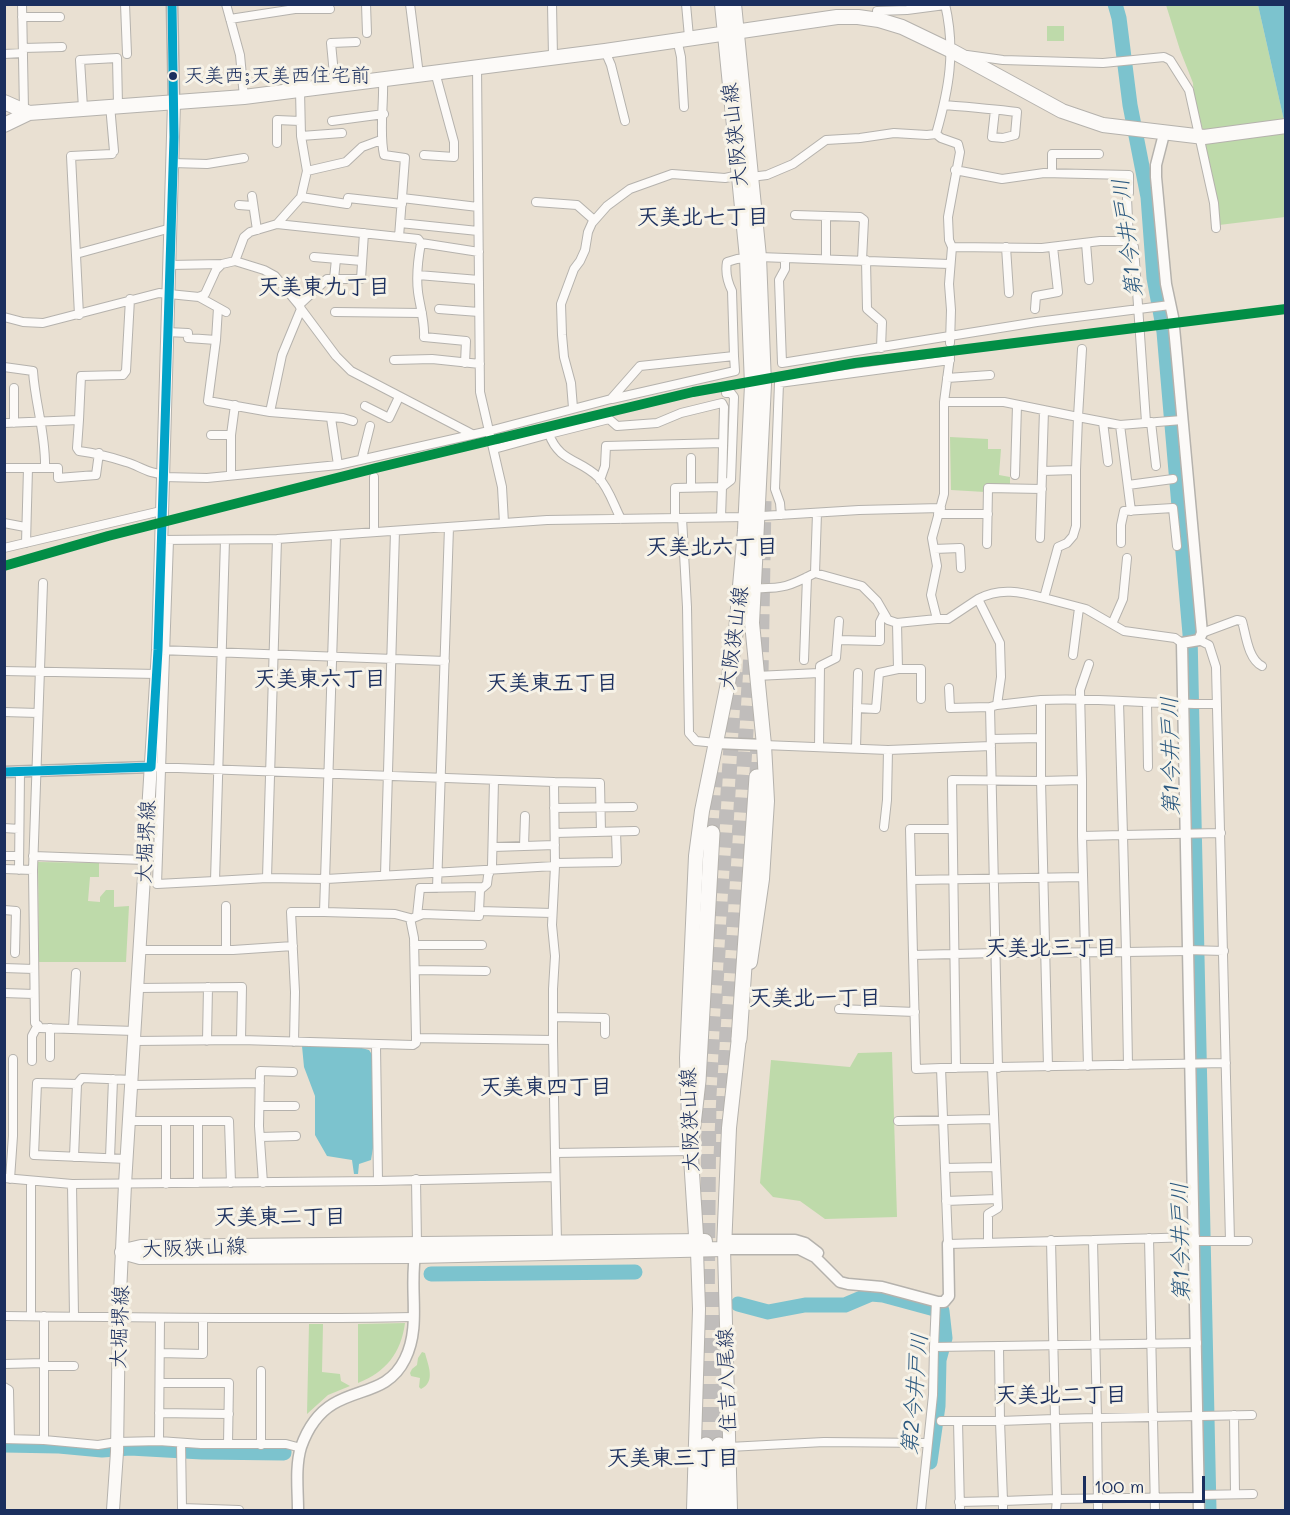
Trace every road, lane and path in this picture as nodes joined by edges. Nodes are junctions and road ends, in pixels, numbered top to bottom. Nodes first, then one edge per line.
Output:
1 (22, 4) edge
2 (126, 4) edge
3 (172, 4) edge
4 (226, 4) edge
5 (366, 4) edge
6 (410, 4) edge
7 (552, 4) edge
8 (686, 4) edge
9 (722, 4) edge
10 (734, 4) edge
11 (945, 5) edge
12 (907, 7) edge
13 (330, 9) dead end
14 (877, 12) edge
15 (60, 16) dead end
16 (22, 17) junction
17 (230, 19) junction
18 (730, 31) junction
19 (367, 33) dead end
20 (683, 38) junction
21 (356, 42) dead end
22 (62, 47) dead end
23 (23, 50) junction
24 (605, 51) junction
25 (955, 52) junction
26 (4, 54) edge
27 (127, 54) dead end
28 (553, 57) junction
29 (1003, 60) junction
30 (477, 66) junction
31 (435, 72) junction
32 (419, 75) junction
33 (1000, 77) junction
34 (383, 80) junction
35 (335, 85) junction
36 (300, 90) junction
37 (244, 97) junction
38 (4, 102) edge
39 (174, 102) junction
40 (114, 105) junction
41 (944, 105) junction
42 (684, 107) dead end
43 (83, 108) junction
44 (995, 110) dead end
45 (26, 111) junction
46 (384, 114) junction
47 (300, 121) junction
48 (332, 121) dead end
49 (625, 121) dead end
50 (4, 125) edge
51 (1286, 126) edge
52 (342, 133) dead end
53 (936, 134) junction
54 (1164, 134) junction
55 (301, 136) junction
56 (1201, 137) junction
57 (381, 140) junction
58 (278, 143) dead end
59 (1099, 154) dead end
60 (424, 155) dead end
61 (244, 158) dead end
62 (173, 163) junction
63 (956, 170) junction
64 (307, 171) junction
65 (1052, 173) junction
66 (745, 176) junction
67 (301, 197) junction
68 (402, 201) junction
69 (536, 202) dead end
70 (238, 205) dead end
71 (478, 207) junction
72 (795, 215) dead end
73 (826, 216) junction
74 (594, 220) junction
75 (400, 223) junction
76 (278, 224) junction
77 (171, 228) junction
78 (1216, 228) dead end
79 (257, 230) junction
80 (478, 231) junction
81 (364, 233) junction
82 (399, 237) junction
83 (1129, 241) junction
84 (421, 243) junction
85 (1086, 243) junction
86 (952, 247) junction
87 (1006, 247) junction
88 (1053, 247) junction
89 (478, 252) junction
90 (76, 254) junction
91 (314, 257) dead end
92 (753, 257) junction
93 (785, 258) junction
94 (336, 259) junction
95 (826, 259) junction
96 (864, 260) junction
97 (235, 261) junction
98 (362, 261) junction
99 (222, 264) junction
100 (949, 264) junction
101 (170, 265) junction
102 (418, 275) junction
103 (334, 279) junction
104 (479, 280) junction
105 (1089, 280) dead end
106 (1009, 292) dead end
107 (169, 293) junction
108 (199, 297) junction
109 (130, 299) junction
110 (1167, 306) junction
111 (300, 307) junction
112 (1137, 308) junction
113 (439, 309) dead end
114 (1035, 309) dead end
115 (336, 312) dead end
116 (479, 312) junction
117 (422, 313) junction
118 (79, 315) junction
119 (4, 317) edge
120 (168, 332) junction
121 (216, 340) junction
122 (950, 340) junction
123 (881, 348) junction
124 (1082, 349) dead end
125 (734, 356) junction
126 (394, 360) dead end
127 (465, 363) junction
128 (480, 364) junction
129 (4, 367) edge
130 (990, 375) dead end
131 (947, 378) junction
132 (14, 388) dead end
133 (726, 393) dead end
134 (399, 397) junction
135 (611, 399) junction
136 (944, 402) junction
137 (235, 405) junction
138 (1017, 405) junction
139 (365, 406) dead end
140 (573, 408) junction
141 (1044, 410) junction
142 (270, 412) junction
143 (1078, 417) junction
144 (331, 418) junction
145 (79, 420) junction
146 (1179, 420) junction
147 (42, 421) junction
148 (353, 421) dead end
149 (1103, 422) junction
150 (1149, 422) junction
151 (9, 423) edge
152 (1120, 425) junction
153 (370, 426) dead end
154 (489, 431) junction
155 (471, 434) junction
156 (549, 434) junction
157 (211, 435) dead end
158 (231, 435) junction
159 (723, 443) junction
160 (494, 449) junction
161 (99, 453) junction
162 (362, 458) junction
163 (691, 458) dead end
164 (1108, 462) dead end
165 (338, 465) junction
166 (1155, 466) dead end
167 (4, 468) edge
168 (28, 468) junction
169 (45, 468) junction
170 (1076, 470) junction
171 (1042, 471) junction
172 (1015, 475) dead end
173 (163, 476) junction
174 (231, 476) junction
175 (374, 477) dead end
176 (1173, 479) dead end
177 (600, 480) junction
178 (1128, 485) junction
179 (692, 487) junction
180 (722, 487) junction
181 (1042, 489) junction
182 (161, 511) junction
183 (939, 511) junction
184 (1131, 511) junction
185 (818, 513) junction
186 (988, 514) junction
187 (781, 515) junction
188 (721, 517) junction
189 (752, 517) junction
190 (679, 518) junction
191 (621, 519) junction
192 (4, 523) edge
193 (504, 523) junction
194 (25, 527) junction
195 (449, 528) junction
196 (395, 531) junction
197 (374, 532) junction
198 (336, 536) junction
199 (1040, 538) dead end
200 (276, 539) junction
201 (165, 540) junction
202 (225, 540) junction
203 (26, 543) junction
204 (1121, 543) dead end
205 (987, 544) dead end
206 (1177, 546) dead end
207 (4, 548) edge
208 (933, 549) junction
209 (1127, 558) dead end
210 (960, 568) dead end
211 (811, 575) junction
212 (43, 584) dead end
213 (754, 588) junction
214 (1044, 598) junction
215 (978, 599) junction
216 (1079, 608) junction
217 (884, 614) junction
218 (937, 619) junction
219 (839, 621) dead end
220 (897, 624) junction
221 (1112, 624) junction
222 (1200, 638) junction
223 (838, 639) junction
224 (1182, 643) junction
225 (162, 650) junction
226 (221, 652) junction
227 (274, 654) junction
228 (1072, 655) dead end
229 (333, 656) junction
230 (391, 659) junction
231 (804, 660) dead end
232 (445, 661) junction
233 (1089, 664) dead end
234 (1262, 666) dead end
235 (898, 669) junction
236 (4, 671) edge
237 (40, 672) junction
238 (157, 674) junction
239 (819, 674) junction
240 (858, 674) dead end
241 (756, 676) junction
242 (949, 688) dead end
243 (1080, 698) junction
244 (921, 699) dead end
245 (1041, 700) junction
246 (1119, 702) junction
247 (1147, 703) junction
248 (1216, 704) junction
249 (1183, 705) junction
250 (993, 706) junction
251 (857, 708) junction
252 (4, 712) edge
253 (38, 713) junction
254 (1041, 738) junction
255 (991, 742) junction
256 (716, 743) junction
257 (764, 745) junction
258 (819, 747) junction
259 (856, 748) junction
260 (888, 750) junction
261 (1148, 767) dead end
262 (156, 768) junction
263 (217, 771) junction
264 (4, 772) edge
265 (20, 772) junction
266 (35, 772) junction
267 (271, 772) junction
268 (330, 774) junction
269 (388, 776) junction
270 (757, 777) tunnel mouth
271 (442, 778) junction
272 (494, 780) junction
273 (992, 780) junction
274 (1082, 780) junction
275 (1041, 781) junction
276 (554, 783) junction
277 (601, 807) junction
278 (633, 807) dead end
279 (554, 808) junction
280 (525, 816) dead end
281 (884, 827) dead end
282 (4, 828) edge
283 (19, 829) junction
284 (951, 829) junction
285 (635, 831) dead end
286 (601, 832) junction
287 (616, 832) junction
288 (555, 833) junction
289 (712, 833) tunnel mouth
290 (1186, 833) junction
291 (1220, 833) junction
292 (1123, 835) junction
293 (1082, 836) junction
294 (555, 845) junction
295 (524, 846) junction
296 (493, 847) junction
297 (4, 856) edge
298 (19, 856) junction
299 (33, 856) junction
300 (145, 860) junction
301 (555, 865) junction
302 (4, 869) edge
303 (19, 870) junction
304 (33, 870) junction
305 (490, 871) junction
306 (438, 873) junction
307 (385, 875) junction
308 (1083, 877) junction
309 (267, 878) junction
310 (994, 878) junction
311 (1043, 878) junction
312 (326, 879) junction
313 (952, 879) junction
314 (912, 880) junction
315 (215, 881) junction
316 (483, 887) junction
317 (437, 888) junction
318 (225, 906) dead end
319 (4, 910) edge
320 (479, 911) junction
321 (324, 912) junction
322 (552, 913) junction
323 (414, 917) junction
324 (414, 945) junction
325 (482, 945) dead end
326 (293, 946) junction
327 (140, 950) junction
328 (226, 950) junction
329 (1189, 950) junction
330 (1224, 951) junction
331 (996, 952) junction
332 (1045, 952) junction
333 (1085, 952) junction
334 (1126, 952) junction
335 (15, 953) dead end
336 (954, 954) junction
337 (913, 955) junction
338 (4, 968) edge
339 (34, 969) junction
340 (415, 970) junction
341 (486, 971) dead end
342 (76, 973) dead end
343 (208, 987) junction
344 (138, 988) junction
345 (4, 993) edge
346 (34, 994) junction
347 (839, 1009) dead end
348 (915, 1012) junction
349 (553, 1017) junction
350 (38, 1025) junction
351 (50, 1028) junction
352 (73, 1029) junction
353 (604, 1034) dead end
354 (135, 1036) junction
355 (416, 1038) junction
356 (739, 1039) junction
357 (241, 1040) junction
358 (553, 1040) junction
359 (207, 1041) junction
360 (294, 1042) junction
361 (376, 1046) junction
362 (50, 1057) dead end
363 (13, 1059) dead end
364 (32, 1061) dead end
365 (1192, 1063) junction
366 (1226, 1063) junction
367 (1128, 1065) junction
368 (1088, 1066) junction
369 (1048, 1067) junction
370 (941, 1068) junction
371 (956, 1068) junction
372 (995, 1068) junction
373 (293, 1072) dead end
374 (113, 1079) junction
375 (133, 1083) junction
376 (260, 1083) junction
377 (77, 1084) junction
378 (9, 1095) edge
379 (260, 1106) junction
380 (295, 1106) dead end
381 (994, 1119) junction
382 (943, 1120) junction
383 (129, 1121) junction
384 (166, 1121) junction
385 (198, 1121) junction
386 (898, 1121) dead end
387 (296, 1136) dead end
388 (260, 1137) junction
389 (690, 1151) junction
390 (555, 1153) junction
391 (74, 1157) junction
392 (110, 1158) junction
393 (127, 1159) junction
394 (996, 1167) junction
395 (945, 1168) junction
396 (555, 1177) junction
397 (8, 1179) edge
398 (416, 1179) junction
399 (31, 1181) junction
400 (378, 1181) junction
401 (198, 1183) junction
402 (231, 1183) junction
403 (263, 1183) junction
404 (72, 1184) junction
405 (125, 1184) junction
406 (166, 1184) junction
407 (997, 1199) junction
408 (946, 1201) junction
409 (1149, 1238) junction
410 (1051, 1240) junction
411 (1093, 1240) junction
412 (1195, 1240) junction
413 (1230, 1241) junction
414 (1248, 1241) dead end
415 (556, 1242) junction
416 (988, 1243) junction
417 (948, 1244) junction
418 (724, 1245) junction
419 (697, 1246) junction
420 (416, 1250) junction
421 (122, 1252) junction
422 (935, 1307) junction
423 (4, 1316) edge
424 (31, 1316) junction
425 (44, 1316) junction
426 (74, 1316) junction
427 (119, 1316) junction
428 (413, 1317) junction
429 (160, 1318) junction
430 (203, 1318) junction
431 (1197, 1343) junction
432 (1096, 1344) junction
433 (1151, 1344) junction
434 (1054, 1345) junction
435 (999, 1346) junction
436 (934, 1347) junction
437 (160, 1353) junction
438 (4, 1364) edge
439 (44, 1365) junction
440 (74, 1366) dead end
441 (261, 1371) dead end
442 (160, 1383) junction
443 (4, 1387) edge
444 (159, 1413) junction
445 (229, 1414) junction
446 (1233, 1415) junction
447 (1252, 1415) dead end
448 (1199, 1416) junction
449 (1153, 1417) junction
450 (1097, 1418) junction
451 (1055, 1419) junction
452 (941, 1421) dead end
453 (958, 1421) junction
454 (1000, 1421) junction
455 (7, 1439) edge
456 (44, 1440) junction
457 (159, 1441) junction
458 (181, 1443) junction
459 (928, 1443) junction
460 (228, 1444) junction
461 (261, 1445) junction
462 (718, 1446) junction
463 (117, 1447) junction
464 (301, 1448) junction
465 (1235, 1494) junction
466 (1253, 1494) dead end
467 (1200, 1496) junction
468 (1155, 1497) junction
469 (1098, 1498) junction
470 (1057, 1499) junction
471 (960, 1506) edge
472 (1003, 1506) edge
473 (113, 1510) edge
474 (239, 1510) edge
475 (298, 1510) edge
476 (693, 1510) edge
477 (706, 1510) edge
478 (719, 1510) edge
479 (730, 1510) edge
480 (921, 1510) edge
481 (1056, 1510) edge
482 (1098, 1510) edge
483 (1155, 1510) edge
484 (1199, 1510) edge

1 - 16 street
2 - 27 street
3 - 39 street
4 - 17 street
5 - 19 street
6 - 32 street
7 - 28 street
8 - 20 street
9 - 18 main road, 大阪狭山線
10 - 18 main road, 大阪狭山線
11 - 12 street
11 - 25 street
12 - 14 street
13 - 17 street
14 - 18 main road
14 - 25 main road
15 - 16 street
16 - 23 street
17 - 37 street
18 - 20 main road
18 - 66 main road, 大阪狭山線
20 - 24 main road
20 - 42 street
21 - 35 street
22 - 23 street
23 - 26 street
23 - 45 street
24 - 28 main road
24 - 49 street
25 - 29 street
25 - 33 main road
25 - 41 street
28 - 30 main road
29 - 33 street
29 - 56 street
30 - 31 main road
30 - 71 street
31 - 32 main road
31 - 60 street
32 - 34 main road
33 - 54 main road
34 - 35 main road
34 - 46 street
35 - 36 main road
36 - 37 main road
36 - 47 street
37 - 39 main road
38 - 45 main road
39 - 40 main road
39 - 62 main road, 大堀堺線
40 - 43 main road
40 - 43 street
40 - 90 street
41 - 44 street
41 - 53 street
43 - 45 main road
45 - 50 main road
46 - 48 street
46 - 57 street
47 - 55 street
47 - 58 street
51 - 56 main road
52 - 55 street
53 - 63 street
53 - 66 street
54 - 56 main road
54 - 110 street
55 - 64 street
56 - 78 street
57 - 64 street
57 - 68 street
59 - 65 street
61 - 62 street
62 - 77 main road, 大堀堺線
63 - 65 street
63 - 86 street
64 - 67 street
65 - 83 street
66 - 74 street
66 - 92 main road, 大阪狭山線
67 - 68 street
67 - 76 street
68 - 71 street
68 - 75 street
69 - 74 street
70 - 79 street
71 - 80 street
72 - 73 street
73 - 95 street
73 - 96 street
74 - 140 street
75 - 80 street
75 - 82 street
76 - 79 street
76 - 81 street
77 - 90 street
77 - 101 main road, 大堀堺線
79 - 97 street
80 - 89 street
81 - 82 street
81 - 98 street
82 - 84 street
83 - 85 street
83 - 112 street
84 - 89 street
84 - 102 street
85 - 88 street
85 - 105 street
86 - 87 street
86 - 100 street
87 - 88 street
87 - 106 street
88 - 114 street
89 - 104 street
90 - 118 street
91 - 94 street
92 - 93 street
92 - 125 street
92 - 189 main road, 大阪狭山線
93 - 95 street
93 - 123 street
94 - 98 street
94 - 103 street
95 - 96 street
96 - 100 street
96 - 123 street
97 - 99 street
97 - 111 street
98 - 103 street
99 - 101 street
99 - 108 street
100 - 122 street
101 - 107 main road, 大堀堺線
102 - 104 street
102 - 117 street
103 - 111 street
104 - 116 street
107 - 108 street
107 - 109 street
107 - 120 main road, 大堀堺線
108 - 121 street
109 - 118 street
109 - 145 street
110 - 112 street
110 - 146 street
111 - 134 street
111 - 142 street
112 - 122 street
112 - 150 street
113 - 116 street
115 - 117 street
116 - 128 street
117 - 127 street
118 - 119 street
120 - 121 street
120 - 173 main road, 大堀堺線
121 - 137 street
122 - 123 street
124 - 143 street
125 - 135 street
125 - 135 street
126 - 127 street
127 - 128 street
128 - 154 street
129 - 147 street
130 - 131 street
131 - 136 street
131 - 187 street
132 - 151 street
133 - 180 street
134 - 139 street
134 - 155 street
135 - 140 street
136 - 138 street
136 - 183 street
137 - 142 street
137 - 158 street
138 - 141 street
138 - 172 street
140 - 154 street
141 - 143 street
141 - 171 street
142 - 144 street
143 - 149 street
143 - 170 street
144 - 148 street
144 - 165 street
145 - 147 street
145 - 161 street
146 - 150 street
146 - 222 street
147 - 151 street
147 - 169 street
149 - 152 street
149 - 164 street
150 - 152 street
150 - 166 street
152 - 178 street
153 - 162 street
154 - 155 street
154 - 160 street
155 - 162 street
156 - 159 street
156 - 160 street
156 - 177 street
157 - 158 street
158 - 174 street
159 - 177 street
159 - 180 street
160 - 193 street
161 - 169 street
161 - 173 street
162 - 165 street
163 - 179 street
165 - 174 street
167 - 168 street
168 - 169 street
168 - 194 street
170 - 171 street
170 - 214 street
171 - 181 street
173 - 174 street
173 - 182 main road, 大堀堺線
175 - 197 street
176 - 178 street
177 - 191 street
178 - 184 street
179 - 180 street
179 - 190 street
180 - 188 street
181 - 186 street
181 - 199 street
182 - 201 main road, 大堀堺線
182 - 203 street
183 - 185 street
183 - 186 street
183 - 208 street
184 - 204 street
184 - 206 street
185 - 187 street
185 - 211 street
186 - 205 street
187 - 189 street
188 - 189 street
188 - 190 street
189 - 213 main road, 大阪狭山線
189 - 256 main road, 大阪狭山線
190 - 191 street
190 - 256 street
191 - 193 street
192 - 194 street
193 - 195 street
194 - 203 street
195 - 196 street
195 - 232 street
196 - 197 street
196 - 230 street
197 - 198 street
198 - 200 street
198 - 229 street
200 - 202 street
200 - 227 street
201 - 202 street
201 - 225 main road, 大堀堺線
202 - 226 street
203 - 207 street
208 - 210 street
208 - 218 street
209 - 221 street
211 - 213 street
211 - 217 street
211 - 231 street
212 - 237 street
213 - 241 main road, 大阪狭山線
214 - 215 street
214 - 216 street
215 - 218 street
215 - 250 street
216 - 221 street
216 - 228 street
217 - 220 street
217 - 223 street
218 - 220 street
219 - 223 street
220 - 235 street
221 - 224 street
222 - 224 street
222 - 234 street
222 - 248 street
223 - 239 street
224 - 249 street
225 - 226 street
225 - 238 main road, 大堀堺線
225 - 262 street
226 - 227 street
226 - 263 street
227 - 229 street
227 - 267 street
229 - 230 street
229 - 268 street
230 - 232 street
230 - 269 street
232 - 271 street
233 - 243 street
235 - 244 street
235 - 251 street
236 - 237 street
237 - 238 street
237 - 253 street
238 - 262 main road, 大堀堺線
239 - 241 street
239 - 258 street
240 - 251 street
241 - 257 main road, 大阪狭山線
242 - 250 street
243 - 245 street
243 - 246 street
243 - 274 street
245 - 250 street
245 - 254 street
246 - 247 street
246 - 292 street
247 - 249 street
247 - 261 street
248 - 249 street
248 - 291 street
249 - 290 street
250 - 255 street
251 - 259 street
252 - 253 street
253 - 266 street
254 - 255 street
254 - 275 street
255 - 260 street
255 - 273 street
256 - 257 street
256 - 389 main road, 大阪狭山線
257 - 258 street
257 - 356 main road, 大阪狭山線
258 - 259 street
259 - 260 street
260 - 281 street
262 - 263 street
262 - 266 street
262 - 300 main road, 大堀堺線
262 - 315 street
263 - 267 street
263 - 315 street
264 - 265 street
265 - 266 street
265 - 283 street
266 - 299 street
267 - 268 street
267 - 309 street
268 - 269 street
268 - 312 street
269 - 271 street
269 - 307 street
270 - 356 highway
271 - 272 street
271 - 306 street
272 - 276 street
272 - 296 street
273 - 275 street
273 - 284 street
273 - 310 street
274 - 275 street
274 - 293 street
275 - 311 street
276 - 277 street
276 - 279 street
277 - 278 street
277 - 279 street
277 - 286 street
279 - 288 street
280 - 295 street
282 - 283 street
283 - 298 street
284 - 313 street
284 - 314 street
285 - 287 street
286 - 287 street
286 - 288 street
287 - 301 street
288 - 294 street
289 - 389 highway
290 - 291 street
290 - 292 street
290 - 329 street
291 - 330 street
292 - 293 street
292 - 334 street
293 - 308 street
294 - 295 street
294 - 301 street
295 - 296 street
296 - 305 street
297 - 298 street
298 - 303 street
299 - 300 street
299 - 304 street
300 - 327 main road, 大堀堺線
301 - 305 street
301 - 322 street
302 - 303 street
303 - 304 street
304 - 339 street
305 - 306 street
305 - 316 street
306 - 307 street
306 - 317 street
307 - 312 street
308 - 311 street
308 - 333 street
309 - 312 street
309 - 315 street
310 - 311 street
310 - 313 street
310 - 331 street
311 - 332 street
312 - 321 street
313 - 314 street
313 - 336 street
314 - 337 street
316 - 317 street
316 - 320 street
317 - 323 street
318 - 328 street
319 - 335 street
320 - 322 street
320 - 323 street
321 - 323 street
321 - 326 street
322 - 349 street
323 - 324 street
324 - 325 street
324 - 340 street
326 - 328 street
326 - 360 street
327 - 328 street
327 - 344 main road, 大堀堺線
329 - 330 street
329 - 334 street
329 - 365 street
330 - 366 street
331 - 332 street
331 - 336 street
331 - 372 street
332 - 333 street
332 - 369 street
333 - 334 street
333 - 368 street
334 - 367 street
336 - 337 street
336 - 371 street
337 - 348 street
338 - 339 street
339 - 346 street
340 - 341 street
340 - 355 street
342 - 352 street
343 - 344 street
343 - 357 street
343 - 359 street
344 - 354 main road, 大堀堺線
345 - 346 street
346 - 350 street
347 - 348 street
348 - 370 street
349 - 353 street
349 - 358 street
350 - 351 street
350 - 364 street
351 - 352 street
351 - 362 street
352 - 354 street
354 - 359 street
354 - 375 main road, 大堀堺線
355 - 358 street
355 - 361 street
356 - 418 main road, 大阪狭山線
357 - 359 street
357 - 360 street
358 - 390 street
360 - 361 street
361 - 400 street
363 - 378 street
365 - 366 street
365 - 367 street
365 - 412 street
366 - 413 street
367 - 368 street
368 - 369 street
369 - 372 street
370 - 371 street
370 - 382 street
371 - 372 street
372 - 381 street
373 - 376 street
374 - 375 street
374 - 377 street
374 - 392 street
375 - 376 street
375 - 383 main road, 大堀堺線
376 - 379 street
377 - 391 street
377 - 391 street
378 - 397 street
379 - 380 street
379 - 388 street
381 - 382 street
381 - 394 street
382 - 386 street
382 - 395 street
383 - 384 street
383 - 393 main road, 大堀堺線
384 - 385 street
384 - 406 street
385 - 401 street
385 - 402 street
387 - 388 street
388 - 403 street
389 - 390 street
389 - 419 main road, 大阪狭山線
390 - 396 street
391 - 392 street
392 - 393 street
393 - 405 main road, 大堀堺線
394 - 395 street
394 - 407 street
395 - 408 street
396 - 398 street
396 - 415 street
397 - 399 street
398 - 400 street
398 - 420 street
399 - 404 street
399 - 424 street
400 - 403 street
401 - 402 street
401 - 406 street
402 - 403 street
404 - 405 street
404 - 426 street
405 - 406 street
405 - 421 main road, 大堀堺線
407 - 408 street
407 - 416 street
408 - 417 street
409 - 411 street
409 - 412 street
409 - 433 street
410 - 411 street
410 - 416 street
410 - 434 street
411 - 432 street
412 - 413 street
412 - 431 street
413 - 414 street
415 - 419 main road, 大阪狭山線
415 - 420 main road, 大阪狭山線
416 - 417 street
417 - 422 street
418 - 419 main road, 大阪狭山線
418 - 422 street
418 - 462 main road, 住吉八尾線
419 - 420 main road, 大阪狭山線
419 - 476 main road, 住吉八尾線
420 - 421 main road, 大阪狭山線
420 - 428 street
421 - 427 main road, 大堀堺線
422 - 436 street
423 - 424 street
424 - 425 street
425 - 426 street
425 - 439 street
426 - 427 street
427 - 429 street
427 - 463 main road, 大堀堺線
428 - 430 street
428 - 464 street
429 - 430 street
429 - 437 street
430 - 437 street
431 - 433 street
431 - 448 street
432 - 433 street
432 - 434 street
432 - 450 street
433 - 449 street
434 - 435 street
434 - 451 street
435 - 436 street
435 - 454 street
436 - 459 street
437 - 442 street
438 - 439 street
439 - 440 street
439 - 456 street
441 - 461 street
442 - 444 street
442 - 445 street
443 - 455 street
444 - 445 street
444 - 457 street
445 - 460 street
446 - 447 street
446 - 448 street
446 - 465 street
448 - 449 street
448 - 467 street
449 - 450 street
449 - 468 street
450 - 451 street
450 - 469 street
451 - 454 street
451 - 470 street
452 - 453 street
453 - 454 street
453 - 471 street
454 - 472 street
455 - 456 street
456 - 463 street
457 - 458 street
457 - 463 street
458 - 460 street
458 - 474 street
459 - 462 street
459 - 480 street
460 - 461 street
461 - 464 street
462 - 477 highway
462 - 478 highway
462 - 479 main road, 住吉八尾線
463 - 473 main road, 大堀堺線
464 - 475 street
465 - 466 street
465 - 467 street
467 - 468 street
467 - 484 street
468 - 469 street
468 - 483 street
469 - 470 street
469 - 482 street
470 - 472 street
470 - 481 street
471 - 472 street

